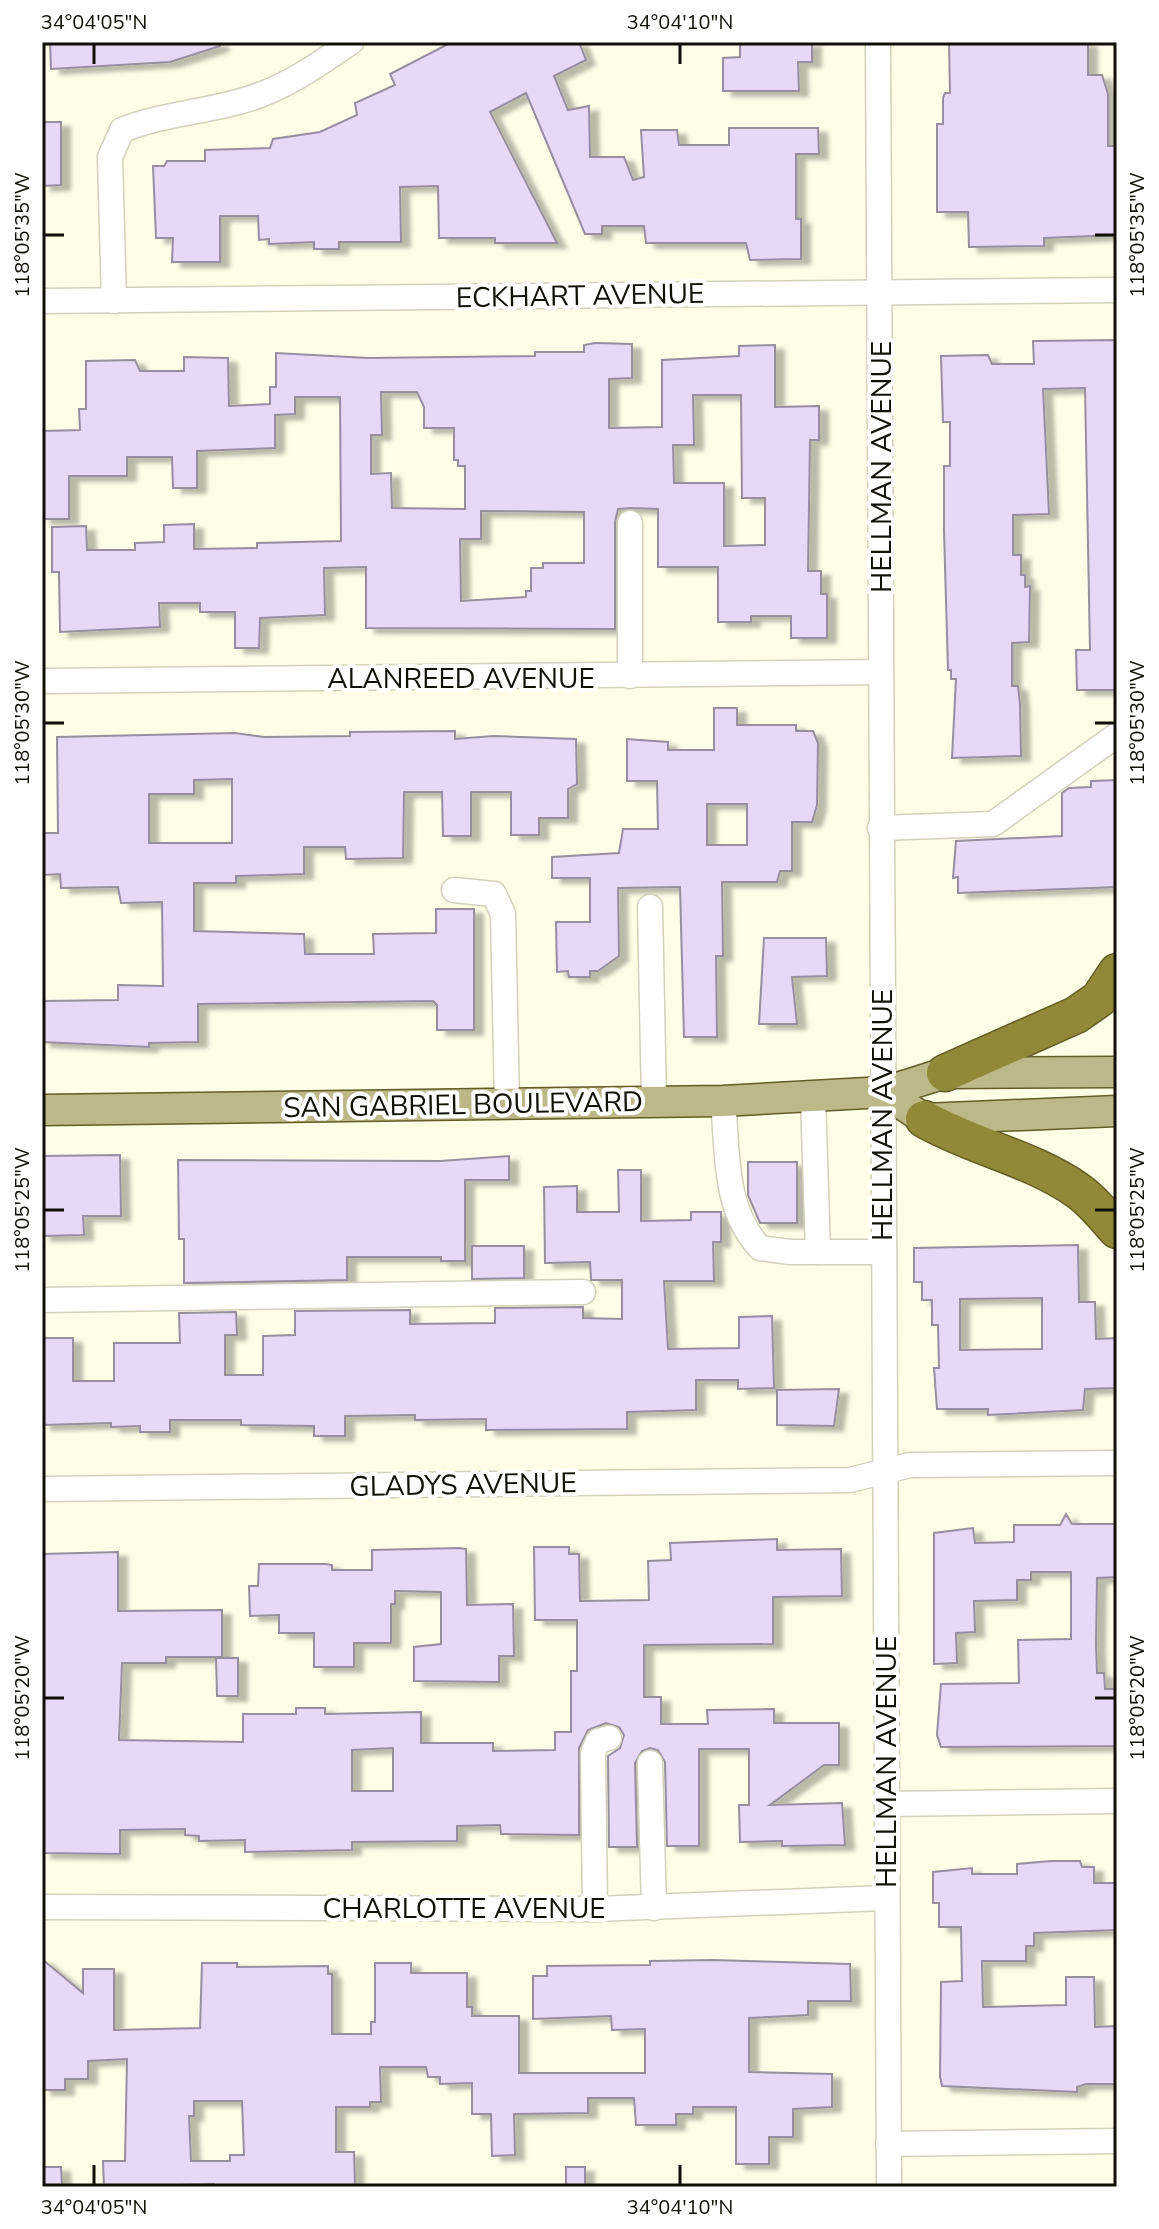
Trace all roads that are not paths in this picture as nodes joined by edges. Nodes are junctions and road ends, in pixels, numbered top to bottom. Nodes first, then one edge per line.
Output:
1 (351, 42) edge
2 (878, 42) edge
3 (1117, 290) edge
4 (881, 291) junction
5 (42, 301) edge
6 (114, 301) junction
7 (630, 523) dead end
8 (881, 672) junction
9 (630, 676) junction
10 (42, 681) edge
11 (1117, 735) edge
12 (880, 828) junction
13 (454, 890) dead end
14 (650, 907) dead end
15 (1117, 972) edge
16 (1117, 1072) edge
17 (945, 1073) junction
18 (885, 1092) junction
19 (813, 1097) junction
20 (723, 1101) junction
21 (654, 1102) junction
22 (507, 1104) junction
23 (42, 1110) edge
24 (1117, 1111) edge
25 (924, 1119) junction
26 (1117, 1230) edge
27 (818, 1252) junction
28 (882, 1252) junction
29 (583, 1292) dead end
30 (42, 1300) edge
31 (1117, 1463) edge
32 (884, 1473) junction
33 (42, 1489) edge
34 (609, 1738) dead end
35 (650, 1763) dead end
36 (1117, 1801) edge
37 (887, 1804) junction
38 (886, 1898) junction
39 (42, 1907) edge
40 (654, 1908) junction
41 (595, 1909) junction
42 (1117, 2141) edge
43 (888, 2144) junction
44 (889, 2187) edge

1 - 6 street
2 - 4 street, HELLMAN AVENUE
3 - 4 street, ECKHART AVENUE
4 - 6 street, ECKHART AVENUE
4 - 8 street, HELLMAN AVENUE
5 - 6 street, ECKHART AVENUE
7 - 9 street
8 - 9 street, ALANREED AVENUE
8 - 12 street, HELLMAN AVENUE
9 - 10 street, ALANREED AVENUE
11 - 12 street
12 - 18 street, HELLMAN AVENUE
13 - 22 street
14 - 21 street
15 - 17 highway
16 - 17 main road, SAN GABRIEL BOULEVARD
17 - 18 main road, SAN GABRIEL BOULEVARD
18 - 19 main road, SAN GABRIEL BOULEVARD
18 - 25 main road
18 - 28 street, HELLMAN AVENUE
19 - 20 main road, SAN GABRIEL BOULEVARD
19 - 27 street
20 - 21 main road, SAN GABRIEL BOULEVARD
20 - 27 street
21 - 22 main road, SAN GABRIEL BOULEVARD
22 - 23 main road, SAN GABRIEL BOULEVARD
24 - 25 main road
25 - 26 highway
27 - 28 street
28 - 32 street, HELLMAN AVENUE
29 - 30 street
31 - 32 street, GLADYS AVENUE
32 - 33 street, GLADYS AVENUE
32 - 37 street, HELLMAN AVENUE
34 - 41 street
35 - 40 street
36 - 37 street
37 - 38 street, HELLMAN AVENUE
38 - 40 street, CHARLOTTE AVENUE
38 - 43 street, HELLMAN AVENUE
39 - 41 street, CHARLOTTE AVENUE
40 - 41 street, CHARLOTTE AVENUE
42 - 43 street
43 - 44 street, HELLMAN AVENUE

